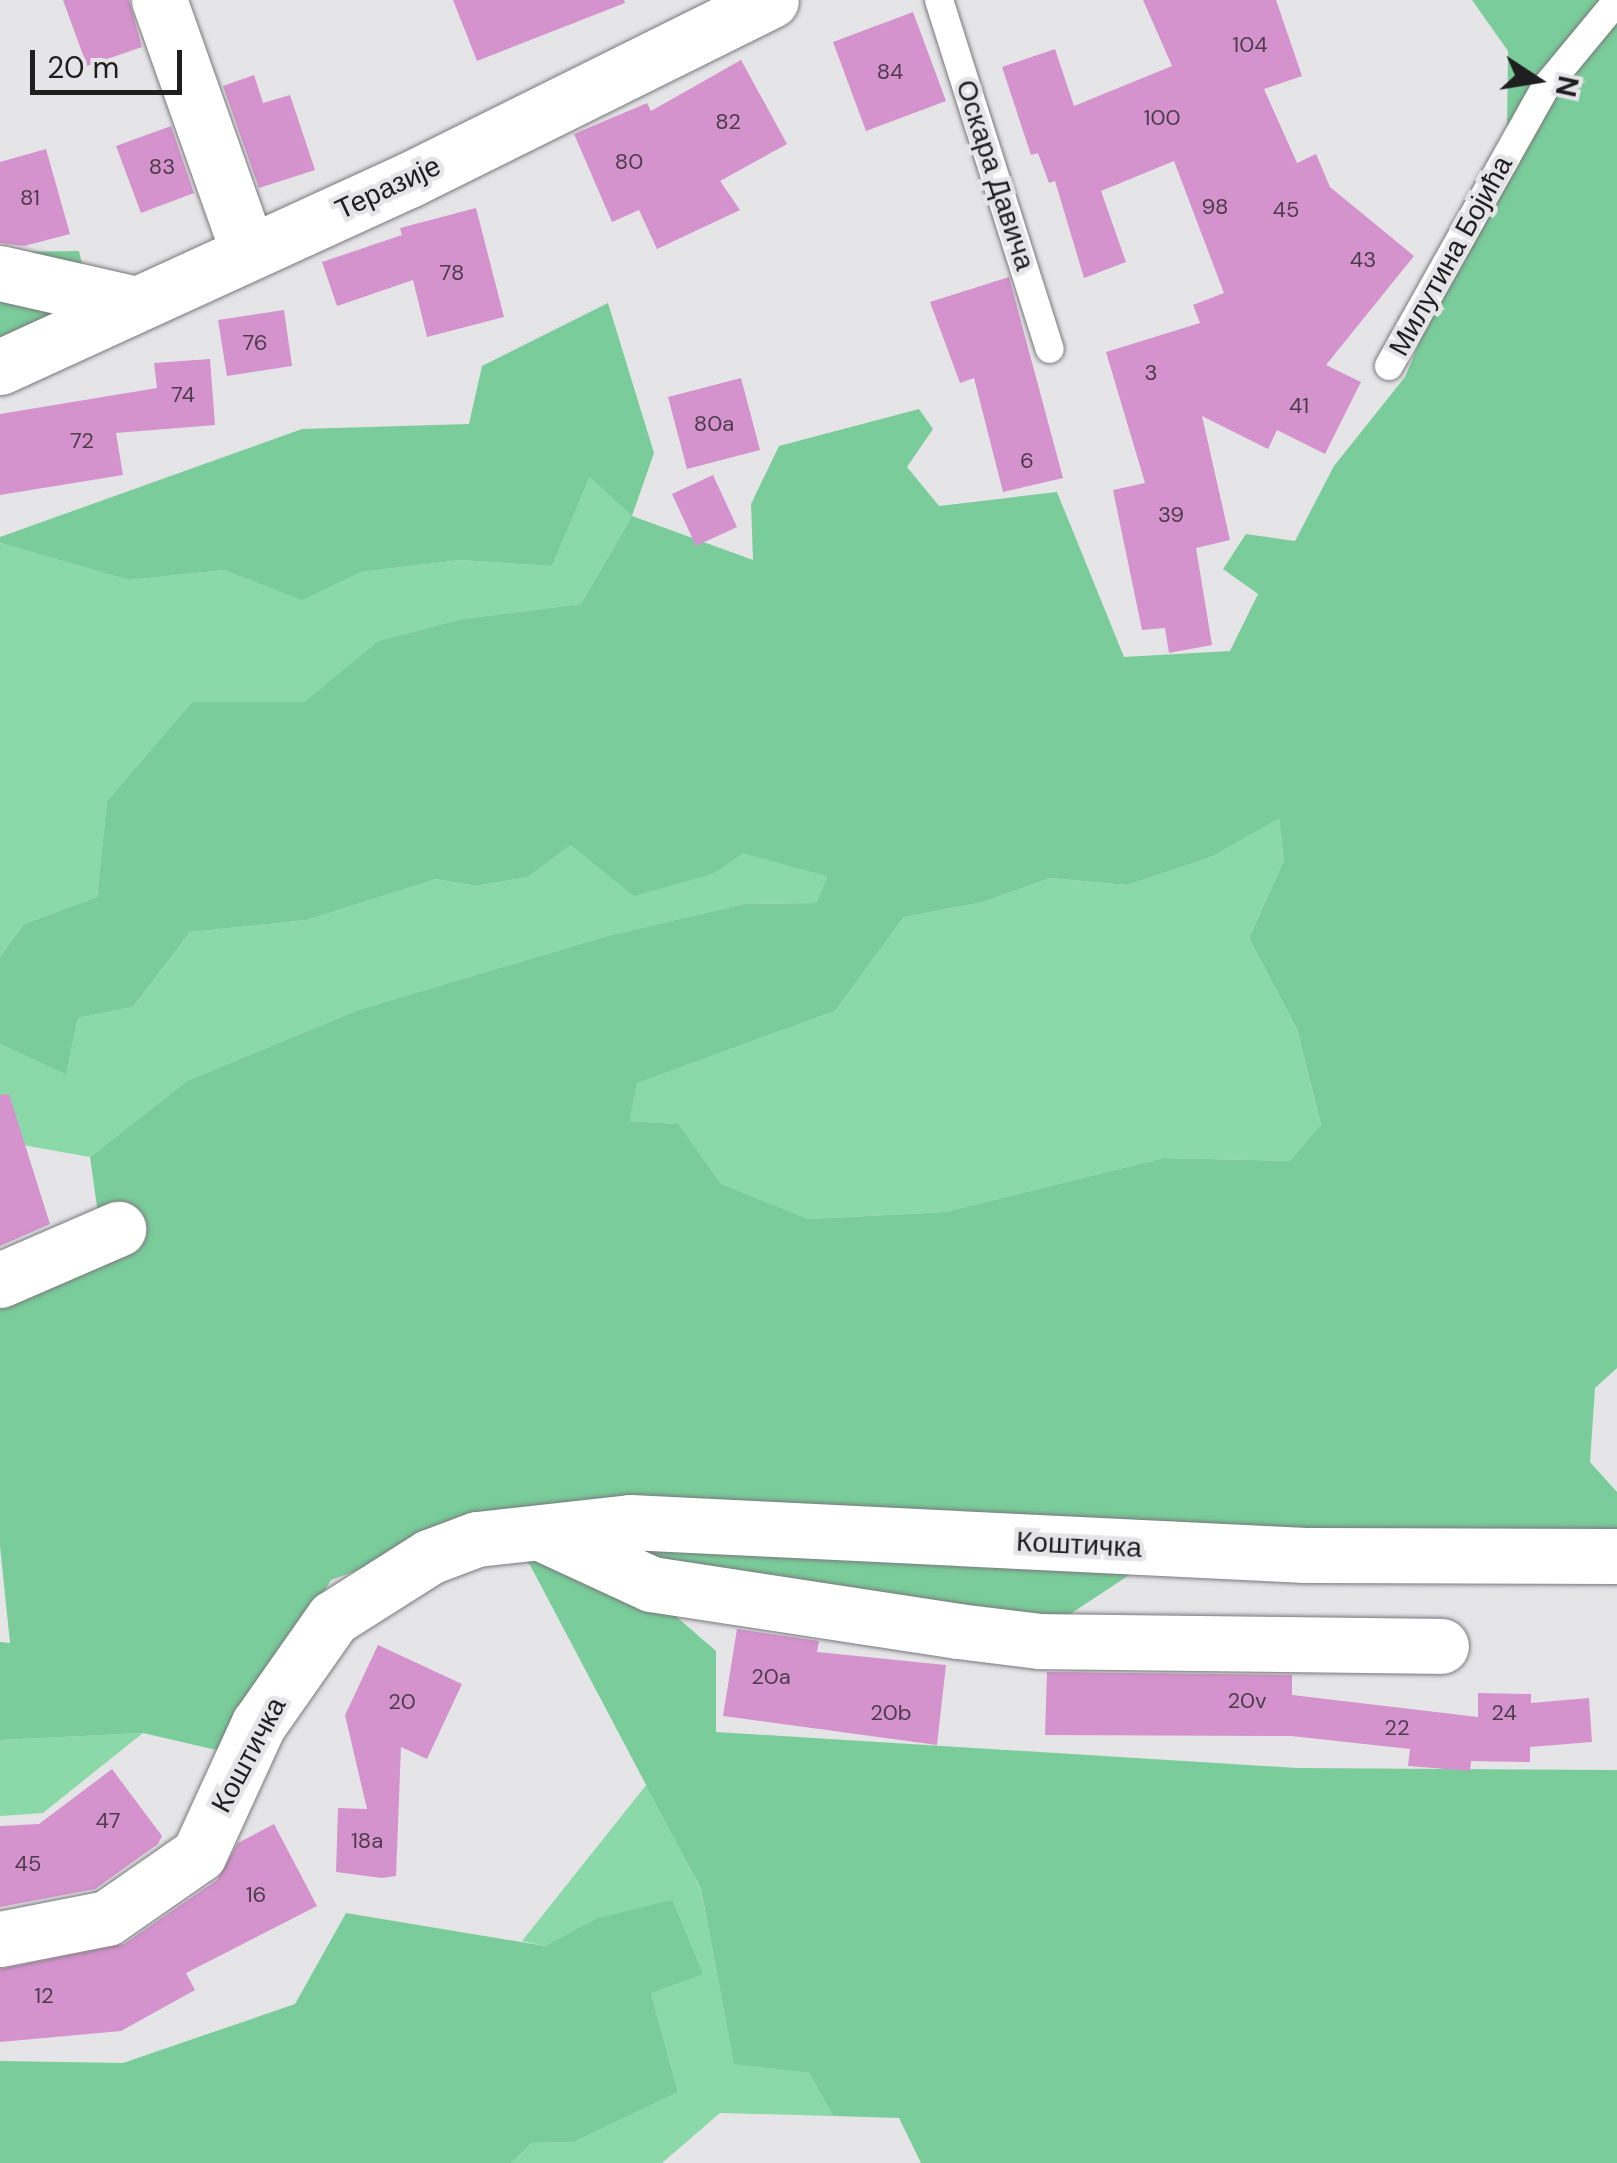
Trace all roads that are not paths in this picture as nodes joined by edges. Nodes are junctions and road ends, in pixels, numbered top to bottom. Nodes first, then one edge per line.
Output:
1 (159, 0) edge
2 (771, 0) edge
3 (940, 0) edge
4 (1617, 0) edge
5 (248, 250) junction
6 (0, 273) edge
7 (136, 304) junction
8 (1050, 349) dead end
9 (1389, 366) dead end
10 (0, 367) edge
11 (118, 1229) dead end
12 (0, 1280) edge
13 (543, 1534) junction
14 (1617, 1556) edge
15 (1442, 1646) dead end
16 (0, 1939) edge

1 - 5 street
2 - 5 street, Теразије
3 - 8 lane, Оскара Давича
4 - 9 lane, Милутина Бојића
5 - 7 street, Теразије
6 - 7 street
7 - 10 street, Теразије
11 - 12 street
13 - 14 street, Коштичка
13 - 15 street, Коштичка
13 - 16 street, Коштичка

